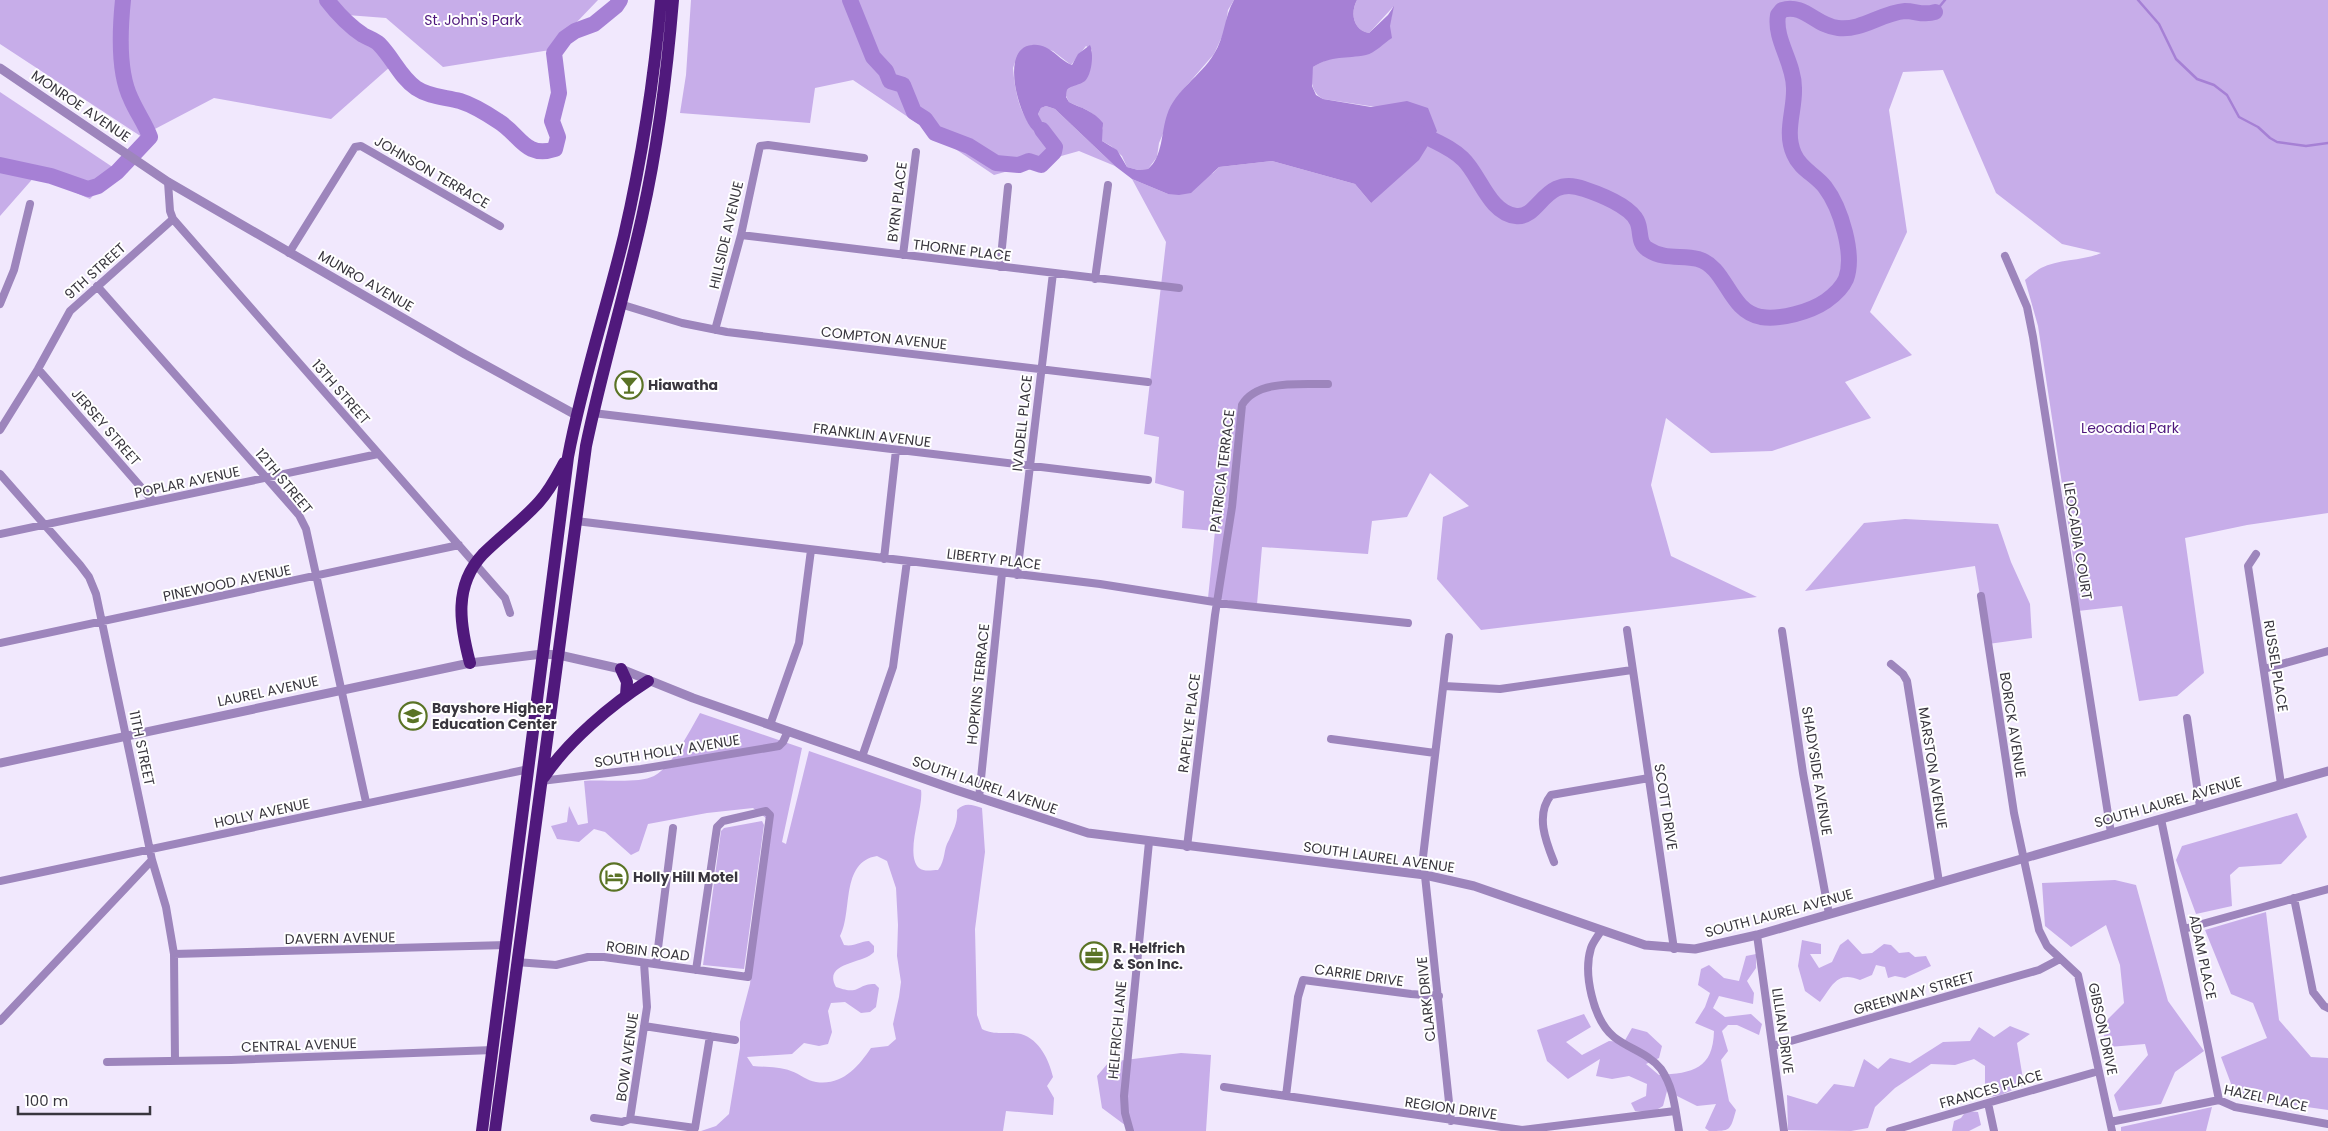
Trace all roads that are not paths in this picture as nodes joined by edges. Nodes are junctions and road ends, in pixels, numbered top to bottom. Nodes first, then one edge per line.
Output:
1 (661, 0) edge
2 (673, 0) edge
3 (0, 68) edge
4 (916, 152) dead end
5 (864, 158) dead end
6 (146, 167) joint
7 (168, 182) junction
8 (1108, 185) dead end
9 (1008, 187) dead end
10 (30, 204) dead end
11 (173, 219) junction
12 (500, 226) dead end
13 (741, 235) junction
14 (289, 253) junction
15 (903, 255) junction
16 (2005, 256) dead end
17 (1000, 267) junction
18 (1053, 273) junction
19 (1094, 278) junction
20 (97, 286) junction
21 (1180, 288) dead end
22 (0, 304) edge
23 (620, 304) junction
24 (715, 330) junction
25 (38, 369) junction
26 (1040, 369) junction
27 (1148, 382) dead end
28 (1328, 384) dead end
29 (593, 413) junction
30 (576, 415) junction
31 (0, 430) edge
32 (896, 450) junction
33 (378, 454) junction
34 (568, 457) junction
35 (1029, 467) junction
36 (0, 474) edge
37 (266, 478) junction
38 (1148, 480) dead end
39 (153, 502) junction
40 (576, 521) junction
41 (45, 525) junction
42 (0, 534) edge
43 (459, 545) junction
44 (810, 550) junction
45 (2256, 554) dead end
46 (884, 559) junction
47 (907, 561) junction
48 (476, 565) junction
49 (1002, 573) junction
50 (1017, 575) junction
51 (318, 577) junction
52 (1981, 596) dead end
53 (1217, 602) junction
54 (510, 613) dead end
55 (103, 622) junction
56 (1408, 623) dead end
57 (1627, 630) dead end
58 (1782, 631) dead end
59 (1449, 637) dead end
60 (0, 643) edge
61 (2328, 652) edge
62 (542, 654) junction
63 (559, 655) junction
64 (470, 663) junction
65 (1891, 664) dead end
66 (622, 669) junction
67 (2264, 669) junction
68 (1632, 670) junction
69 (648, 680) junction
70 (1444, 686) junction
71 (342, 690) junction
72 (626, 695) junction
73 (2187, 718) dead end
74 (770, 725) junction
75 (788, 731) junction
76 (126, 735) junction
77 (1331, 739) dead end
78 (1435, 753) junction
79 (862, 757) junction
80 (0, 763) edge
81 (530, 769) junction
82 (2328, 771) edge
83 (1649, 778) junction
84 (541, 781) junction
85 (2281, 784) junction
86 (979, 798) junction
87 (366, 802) junction
88 (2200, 807) junction
89 (2161, 819) junction
90 (673, 828) dead end
91 (2111, 833) junction
92 (1149, 842) junction
93 (1187, 847) junction
94 (150, 850) junction
95 (2023, 858) junction
96 (152, 860) junction
97 (1554, 862) dead end
98 (1425, 875) junction
99 (0, 881) edge
100 (1939, 882) junction
101 (2328, 889) edge
102 (2294, 898) junction
103 (1829, 914) junction
104 (2184, 929) junction
105 (1601, 931) junction
106 (1757, 935) junction
107 (507, 945) junction
108 (1674, 949) junction
109 (174, 954) junction
110 (2060, 959) junction
111 (516, 962) junction
112 (644, 963) junction
113 (656, 964) junction
114 (696, 970) junction
115 (1439, 996) junction
116 (2328, 1008) edge
117 (0, 1021) edge
118 (644, 1026) junction
119 (710, 1036) junction
120 (736, 1040) dead end
121 (1773, 1046) junction
122 (493, 1050) junction
123 (175, 1060) junction
124 (107, 1062) dead end
125 (2099, 1071) junction
126 (1224, 1087) dead end
127 (1286, 1096) junction
128 (2219, 1100) junction
129 (1988, 1103) junction
130 (1675, 1110) junction
131 (594, 1118) dead end
132 (630, 1118) junction
133 (1451, 1121) junction
134 (2110, 1122) junction
135 (2328, 1124) edge
136 (482, 1131) edge
137 (495, 1131) edge
138 (1130, 1131) edge
139 (1679, 1131) edge
140 (1784, 1131) edge
141 (1890, 1131) edge
142 (1994, 1131) edge
143 (2112, 1131) edge

1 - 30 highway
2 - 23 highway
3 - 6 street, MONROE AVENUE
4 - 15 street, BYRN PLACE
5 - 13 street, HILLSIDE AVENUE
6 - 7 street, MUNRO AVENUE
7 - 11 street
7 - 14 street, MUNRO AVENUE
8 - 19 street
9 - 17 street
10 - 22 street
11 - 20 street, 9TH STREET
11 - 33 street, 13TH STREET
12 - 14 street, JOHNSON TERRACE
13 - 15 street, THORNE PLACE
13 - 24 street, HILLSIDE AVENUE
14 - 30 street, MUNRO AVENUE
15 - 17 street, THORNE PLACE
16 - 91 street, LEOCADIA COURT
17 - 18 street, THORNE PLACE
18 - 19 street, THORNE PLACE
18 - 26 street, IVADELL PLACE
19 - 21 street, THORNE PLACE
20 - 25 street, 9TH STREET
20 - 37 street, 12TH STREET
23 - 24 street, COMPTON AVENUE
23 - 29 highway
24 - 26 street, COMPTON AVENUE
25 - 31 street, 9TH STREET
25 - 39 street, JERSEY STREET
26 - 27 street, COMPTON AVENUE
26 - 35 street, IVADELL PLACE
28 - 53 street, PATRICIA TERRACE
29 - 32 street, FRANKLIN AVENUE
29 - 40 highway
30 - 34 highway
32 - 35 street, FRANKLIN AVENUE
32 - 46 street
33 - 37 street, POPLAR AVENUE
33 - 43 street, 13TH STREET
34 - 48 highway
34 - 62 highway
35 - 38 street, FRANKLIN AVENUE
35 - 50 street, IVADELL PLACE
36 - 41 street, 11TH STREET
37 - 39 street, POPLAR AVENUE
37 - 51 street, 12TH STREET
39 - 41 street, POPLAR AVENUE
40 - 44 street, LIBERTY PLACE
40 - 63 highway
41 - 42 street, POPLAR AVENUE
41 - 55 street, 11TH STREET
43 - 48 street, 13TH STREET
43 - 51 street, PINEWOOD AVENUE
44 - 46 street, LIBERTY PLACE
44 - 74 street
45 - 67 street, RUSSEL PLACE
46 - 47 street, LIBERTY PLACE
47 - 49 street, LIBERTY PLACE
47 - 79 street
48 - 54 street, 13TH STREET
48 - 64 highway
49 - 50 street, LIBERTY PLACE
49 - 86 street, HOPKINS TERRACE
50 - 53 street, LIBERTY PLACE
51 - 55 street, PINEWOOD AVENUE
51 - 71 street, 12TH STREET
52 - 95 street, BORICK AVENUE
53 - 56 street, LIBERTY PLACE
53 - 93 street, RAPELYE PLACE
55 - 60 street, PINEWOOD AVENUE
55 - 76 street, 11TH STREET
57 - 68 street, SCOTT DRIVE
58 - 103 street, SHADYSIDE AVENUE
59 - 70 street
61 - 67 street
62 - 63 street, SOUTH LAUREL AVENUE
62 - 64 street, LAUREL AVENUE
62 - 81 highway
63 - 66 street, SOUTH LAUREL AVENUE
63 - 84 highway
64 - 71 street, LAUREL AVENUE
65 - 100 street, MARSTON AVENUE
66 - 69 street, SOUTH LAUREL AVENUE
66 - 72 highway
67 - 85 street, RUSSEL PLACE
68 - 70 street
68 - 83 street, SCOTT DRIVE
69 - 72 highway
69 - 74 street, SOUTH LAUREL AVENUE
70 - 78 street
71 - 76 street, LAUREL AVENUE
71 - 87 street, 12TH STREET
72 - 84 highway
73 - 88 street
74 - 75 street, SOUTH LAUREL AVENUE
75 - 79 street, SOUTH LAUREL AVENUE
75 - 84 street, SOUTH HOLLY AVENUE
76 - 80 street, LAUREL AVENUE
76 - 94 street, 11TH STREET
77 - 78 street
78 - 98 street
79 - 86 street, SOUTH LAUREL AVENUE
81 - 87 street, HOLLY AVENUE
81 - 107 highway
82 - 85 street, SOUTH LAUREL AVENUE
83 - 97 street
83 - 108 street, SCOTT DRIVE
84 - 111 highway
85 - 88 street, SOUTH LAUREL AVENUE
86 - 92 street, SOUTH LAUREL AVENUE
87 - 94 street, HOLLY AVENUE
88 - 89 street, SOUTH LAUREL AVENUE
89 - 91 street, SOUTH LAUREL AVENUE
89 - 104 street, ADAM PLACE
90 - 113 street
91 - 95 street, SOUTH LAUREL AVENUE
92 - 93 street, SOUTH LAUREL AVENUE
92 - 138 street, HELFRICH LANE
93 - 98 street, SOUTH LAUREL AVENUE
94 - 96 street, 11TH STREET
94 - 99 street, HOLLY AVENUE
95 - 100 street, SOUTH LAUREL AVENUE
95 - 110 street, GIBSON DRIVE
96 - 109 street, 11TH STREET
96 - 117 street
98 - 105 street, SOUTH LAUREL AVENUE
98 - 115 street, CLARK DRIVE
100 - 103 street, SOUTH LAUREL AVENUE
101 - 102 street
102 - 104 street
102 - 116 street
103 - 106 street, SOUTH LAUREL AVENUE
104 - 128 street, ADAM PLACE
105 - 108 street, SOUTH LAUREL AVENUE
105 - 130 street
106 - 108 street, SOUTH LAUREL AVENUE
106 - 121 street, LILLIAN DRIVE
107 - 109 street, DAVERN AVENUE
107 - 122 highway
109 - 123 street, 11TH STREET
110 - 121 street, GREENWAY STREET
110 - 125 street, GIBSON DRIVE
111 - 112 street, ROBIN ROAD
111 - 137 highway
112 - 113 street, ROBIN ROAD
112 - 118 street, BOW AVENUE
113 - 114 street, ROBIN ROAD
114 - 114 street, ROBIN ROAD
115 - 127 street, CARRIE DRIVE
115 - 133 street, CLARK DRIVE
118 - 119 street
118 - 132 street, BOW AVENUE
119 - 120 street
119 - 132 street
121 - 140 street, LILLIAN DRIVE
122 - 123 street, CENTRAL AVENUE
122 - 136 highway
123 - 124 street, CENTRAL AVENUE
125 - 129 street, FRANCES PLACE
125 - 134 street, GIBSON DRIVE
126 - 127 street, REGION DRIVE
127 - 133 street, REGION DRIVE
128 - 134 street, HAZEL PLACE
128 - 135 street, HAZEL PLACE
129 - 141 street, FRANCES PLACE
129 - 142 street
130 - 133 street, REGION DRIVE
130 - 139 street
131 - 132 street, BOW AVENUE
134 - 143 street, GIBSON DRIVE

